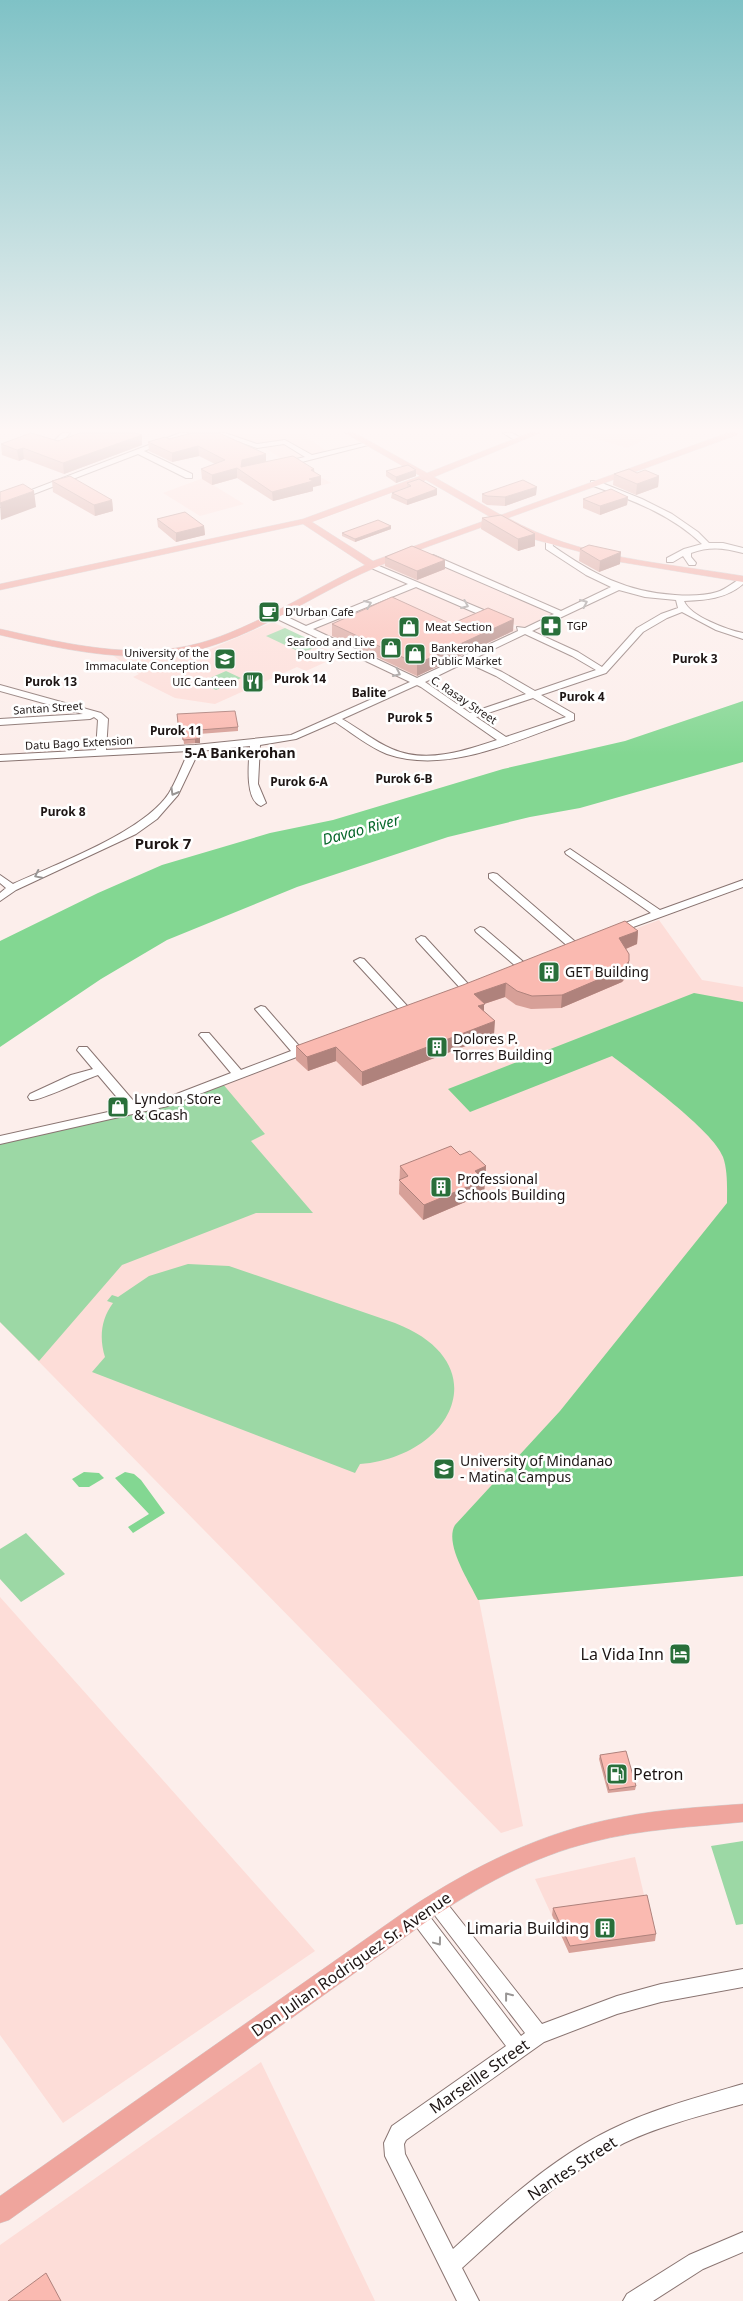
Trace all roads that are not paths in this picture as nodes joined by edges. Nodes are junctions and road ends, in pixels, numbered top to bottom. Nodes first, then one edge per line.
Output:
1 (215, 540) edge
2 (335, 540) edge
3 (436, 540) edge
4 (543, 540) edge
5 (563, 540) edge
6 (702, 540) edge
7 (549, 543) junction
8 (707, 545) junction
9 (412, 549) junction
10 (687, 551) junction
11 (743, 551) edge
12 (670, 560) junction
13 (692, 563) junction
14 (372, 565) junction
15 (743, 570) edge
16 (730, 573) junction
17 (743, 580) edge
18 (415, 584) junction
19 (0, 587) edge
20 (618, 587) junction
21 (679, 597) junction
22 (683, 609) junction
23 (274, 614) junction
24 (561, 614) junction
25 (306, 629) junction
26 (524, 630) junction
27 (0, 633) edge
28 (743, 636) edge
29 (466, 659) junction
30 (602, 671) junction
31 (417, 682) junction
32 (0, 688) edge
33 (536, 694) junction
34 (98, 715) junction
35 (469, 716) junction
36 (335, 718) junction
37 (0, 722) edge
38 (505, 741) junction
39 (255, 743) junction
40 (195, 748) junction
41 (101, 754) junction
42 (0, 758) edge
43 (261, 803) dead end
44 (570, 852) dead end
45 (493, 876) dead end
46 (0, 878) edge
47 (743, 883) edge
48 (12, 888) junction
49 (0, 898) edge
50 (659, 914) junction
51 (480, 930) dead end
52 (600, 937) edge
53 (421, 939) dead end
54 (558, 954) edge
55 (360, 961) dead end
56 (506, 973) edge
57 (466, 988) edge
58 (261, 1009) dead end
59 (406, 1011) edge
60 (206, 1035) dead end
61 (325, 1042) edge
62 (82, 1050) dead end
63 (298, 1052) junction
64 (101, 1070) junction
65 (238, 1075) junction
66 (34, 1097) dead end
67 (135, 1110) junction
68 (0, 1140) edge
69 (743, 1813) edge
70 (436, 1903) junction
71 (418, 1915) junction
72 (743, 1978) edge
73 (538, 2035) junction
74 (518, 2047) junction
75 (743, 2094) edge
76 (0, 2211) edge
77 (743, 2242) edge
78 (450, 2265) junction
79 (468, 2301) edge
80 (634, 2301) edge

1 - 19 main road
2 - 14 main road
3 - 9 main road
4 - 7 main road
5 - 12 main road
6 - 8 street
7 - 16 main road
7 - 20 street
8 - 10 street
8 - 11 street
9 - 14 main road
9 - 24 street
10 - 12 street
10 - 13 street
12 - 13 main road
13 - 16 main road
14 - 18 street
14 - 23 main road
15 - 16 main road
16 - 17 main road
17 - 21 street
25 -> 18 street
18 -> 26 street
20 - 21 street
24 -> 20 street, Datu Bago Extension
21 - 22 street
22 - 28 street
22 - 30 street
23 - 25 street, C. Rasay Street
23 - 27 main road
24 - 26 street, Datu Bago Extension
25 -> 31 street, C. Rasay Street
26 - 29 street, Datu Bago Extension
26 - 30 street
29 - 31 street, Datu Bago Extension
29 - 33 street
30 - 33 street
31 - 35 street, C. Rasay Street
31 - 36 street, Datu Bago Extension
32 - 34 street
33 - 35 street
33 - 38 street
34 - 37 street, Santan Street
34 - 41 street
35 - 38 street, C. Rasay Street
36 - 38 street
36 - 39 street, Datu Bago Extension
39 - 40 street, Datu Bago Extension
39 - 43 street
40 - 41 street, Datu Bago Extension
40 -> 48 street
41 - 42 street, Datu Bago Extension
44 - 50 street
45 - 54 street
46 - 48 street
47 - 50 street
48 - 49 street
50 - 52 street
51 - 56 street
53 - 57 street
55 - 59 street
58 - 63 street
60 - 65 street
61 - 63 street
62 - 64 street
63 - 65 street
64 - 66 street
64 - 67 street
65 - 67 street
67 - 68 street
69 - 70 main road, Don Julian Rodriguez Sr. Avenue
70 - 71 main road, Don Julian Rodriguez Sr. Avenue
73 -> 70 street
71 -> 74 street
71 - 76 main road, Don Julian Rodriguez Sr. Avenue
72 - 73 street, Marseille Street
73 - 74 street, Marseille Street
74 - 78 street, Marseille Street
75 - 78 street, Nantes Street
77 - 80 street
78 - 79 street, Marseille Street

